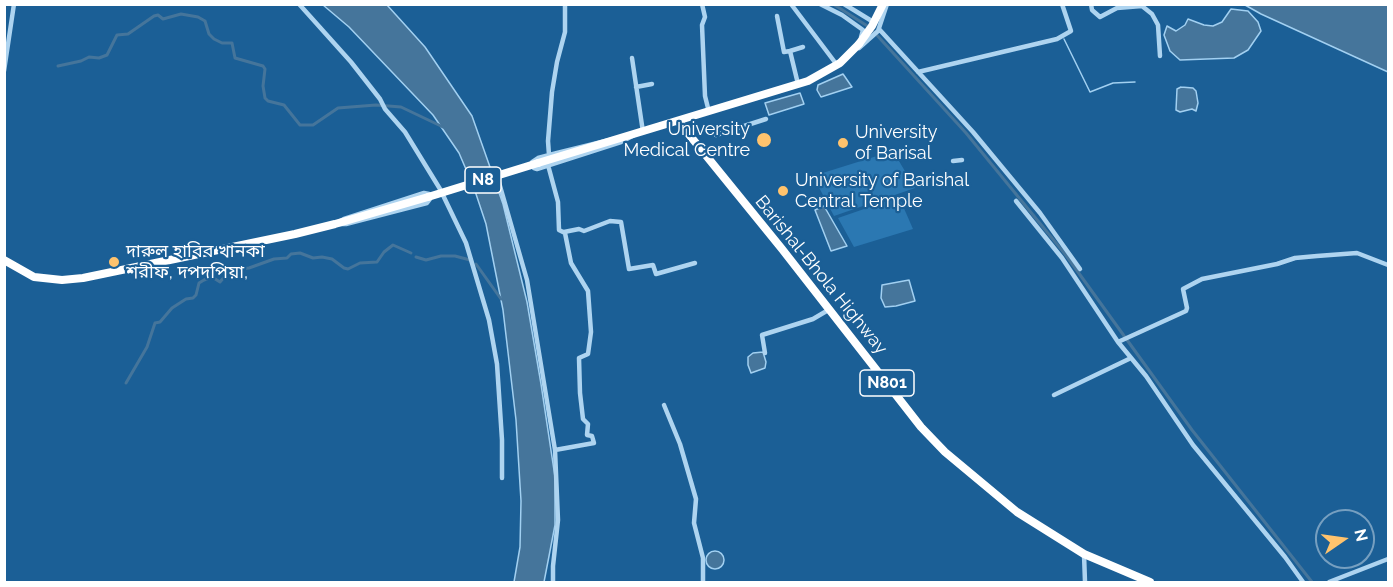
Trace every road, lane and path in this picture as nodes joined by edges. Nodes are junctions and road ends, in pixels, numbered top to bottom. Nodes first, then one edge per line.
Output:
1 (14, 4) edge
2 (299, 4) edge
3 (566, 4) edge
4 (702, 4) edge
5 (791, 4) edge
6 (820, 4) edge
7 (843, 4) edge
8 (885, 4) edge
9 (1062, 4) edge
10 (1090, 4) edge
11 (777, 16) dead end
12 (878, 30) junction
13 (803, 47) dead end
14 (790, 51) junction
15 (850, 54) junction
16 (1160, 56) dead end
17 (632, 58) dead end
18 (837, 64) junction
19 (4, 71) edge
20 (918, 72) junction
21 (652, 84) dead end
22 (798, 84) junction
23 (636, 87) junction
24 (709, 112) junction
25 (694, 117) junction
26 (766, 119) dead end
27 (678, 122) junction
28 (665, 126) junction
29 (641, 133) junction
30 (689, 134) junction
31 (716, 135) dead end
32 (549, 155) junction
33 (962, 160) dead end
34 (954, 161) dead end
35 (548, 165) junction
36 (498, 179) dead end
37 (1016, 201) dead end
38 (335, 225) junction
39 (564, 232) junction
40 (4, 260) edge
41 (695, 263) dead end
42 (1389, 265) edge
43 (1080, 269) dead end
44 (830, 309) junction
45 (1120, 341) junction
46 (765, 352) dead end
47 (1131, 358) junction
48 (1054, 395) dead end
49 (664, 405) dead end
50 (555, 450) junction
51 (502, 478) dead end
52 (1084, 554) junction
53 (1389, 559) edge
54 (553, 582) edge
55 (703, 582) edge
56 (1085, 582) edge
57 (1150, 582) edge
58 (1303, 582) edge
59 (1329, 582) edge

1 - 19 street
2 - 51 street
3 - 32 street
4 - 24 street
5 - 18 street
6 - 15 street
7 - 12 street
8 - 12 street
8 - 15 highway, N8, bridge
9 - 20 street
10 - 16 street
11 - 14 street
12 - 15 street
12 - 20 street
13 - 14 street
14 - 22 street
15 - 18 highway, N8
17 - 23 street
18 - 22 highway, N8
20 - 43 street
21 - 23 street
22 - 24 highway, N8
23 - 29 street
24 - 25 highway, N8
25 - 27 highway, N8
25 - 30 highway
26 - 31 street
27 - 28 highway, N8
27 - 30 highway, Barishal-Bhola Highway / N801
28 - 29 highway, N8
28 - 30 highway
29 - 32 street
29 - 35 street
29 - 38 highway, N8, bridge
30 - 44 highway, Barishal-Bhola Highway / N801
32 - 35 street
33 - 34 street
35 - 39 street
36 - 50 street
37 - 45 street
38 - 38 street
38 - 40 highway, N8
39 - 41 street
39 - 50 street
42 - 45 street
44 - 46 street
44 - 52 highway, Barishal-Bhola Highway / N801
45 - 47 street
47 - 48 street
47 - 58 street
49 - 55 street
50 - 54 street
52 - 56 street
52 - 57 highway, Barishal-Bhola Highway / N801
53 - 59 street

